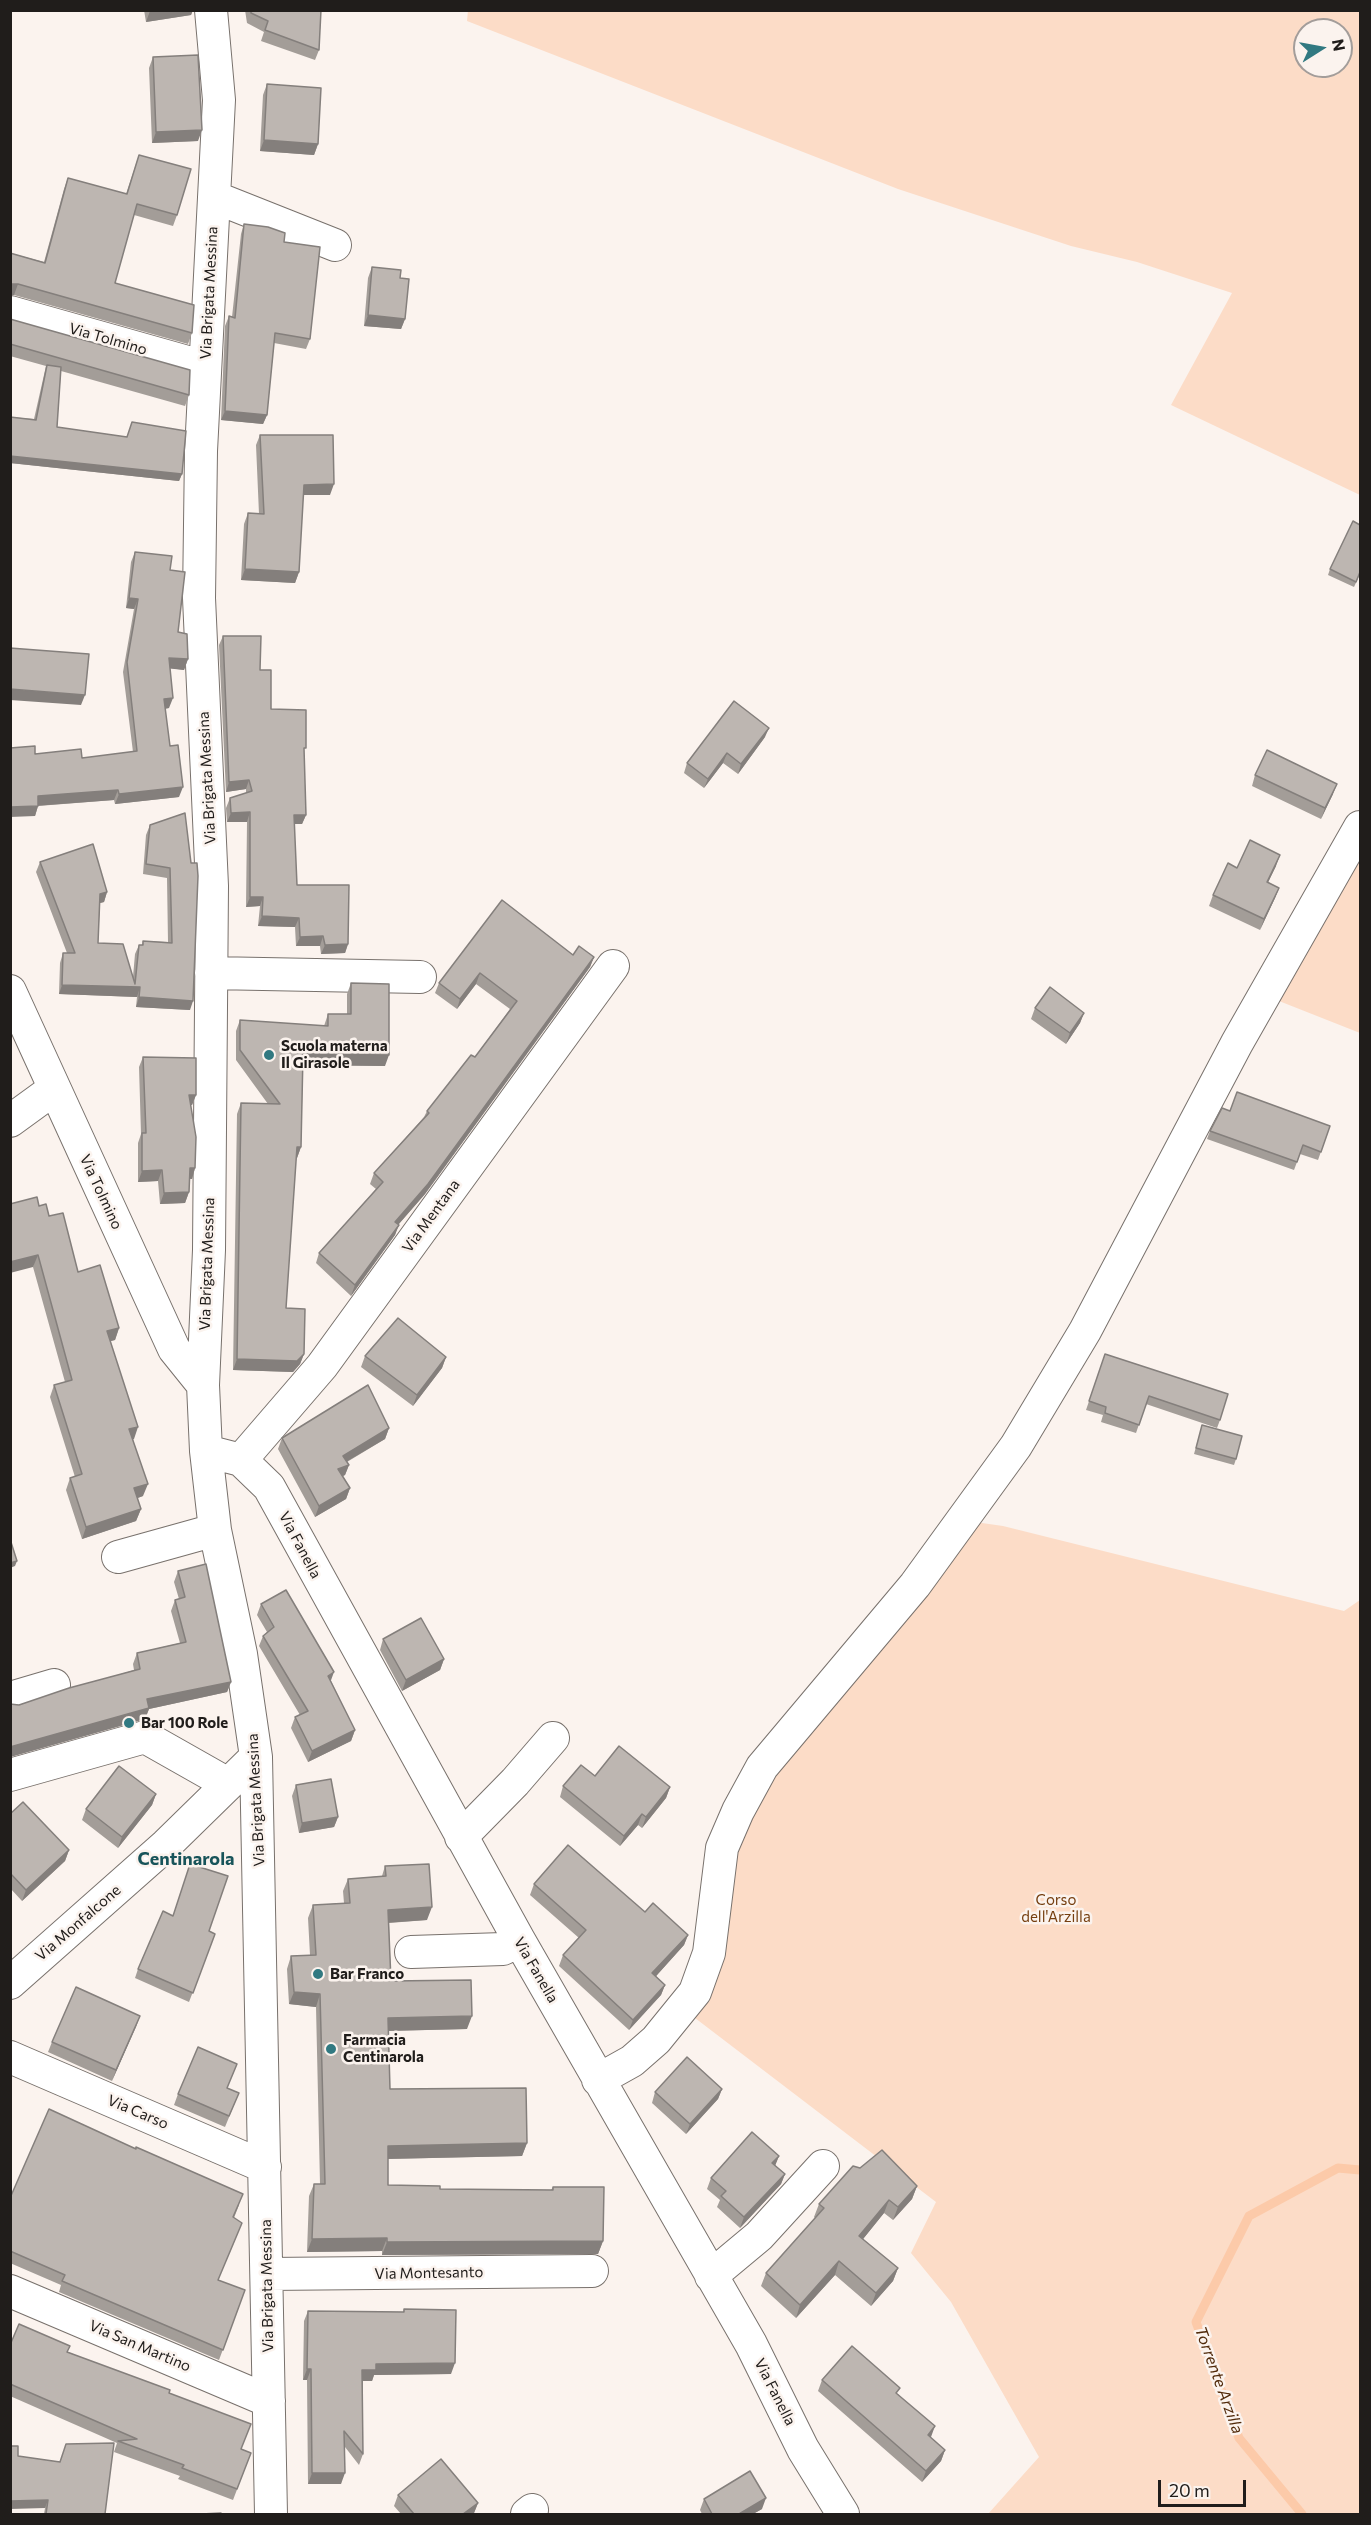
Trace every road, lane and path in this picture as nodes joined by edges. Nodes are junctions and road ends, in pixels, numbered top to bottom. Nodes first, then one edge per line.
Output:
1 (212, 10) edge
2 (214, 197) junction
3 (335, 245) dead end
4 (10, 312) edge
5 (205, 367) junction
6 (1360, 827) edge
7 (613, 966) dead end
8 (211, 973) junction
9 (420, 977) dead end
10 (10, 992) edge
11 (54, 1089) junction
12 (10, 1122) edge
13 (203, 1385) junction
14 (206, 1451) junction
15 (241, 1460) junction
16 (215, 1530) junction
17 (118, 1557) dead end
18 (54, 1685) dead end
19 (10, 1698) edge
20 (553, 1738) dead end
21 (256, 1757) junction
22 (10, 1775) edge
23 (228, 1784) junction
24 (461, 1837) junction
25 (519, 1940) junction
26 (411, 1952) dead end
27 (17, 1965) edge
28 (10, 2057) edge
29 (598, 2080) junction
30 (823, 2166) dead end
31 (265, 2167) junction
32 (592, 2271) dead end
33 (267, 2274) junction
34 (711, 2276) junction
35 (10, 2291) edge
36 (269, 2401) junction
37 (271, 2514) edge
38 (843, 2514) edge

1 - 2 street, Via Brigata Messina
2 - 3 street
2 - 5 street, Via Brigata Messina
4 - 5 street, Via Tolmino
5 - 8 street, Via Brigata Messina
6 - 29 street
7 - 15 street, Via Mentana
8 - 9 street
8 - 13 street, Via Brigata Messina
10 - 11 street, Via Tolmino
11 - 12 street
11 - 13 street, Via Tolmino
13 - 14 street, Via Brigata Messina
14 - 15 street, Via Fanella
14 - 16 street, Via Brigata Messina
15 - 24 street, Via Fanella
16 - 17 street
16 - 21 street, Via Brigata Messina
18 - 19 street
20 - 24 street
21 - 23 street, Via Monfalcone
21 - 31 street, Via Brigata Messina
22 - 23 street
23 - 27 street, Via Monfalcone
24 - 25 street, Via Fanella
25 - 26 street
25 - 29 street, Via Fanella
28 - 31 street, Via Carso
29 - 34 street, Via Fanella
30 - 34 street
31 - 33 street, Via Brigata Messina
32 - 33 street, Via Montesanto
33 - 36 street, Via Brigata Messina
34 - 38 street, Via Fanella
35 - 36 street, Via San Martino
36 - 37 street, Via Brigata Messina

